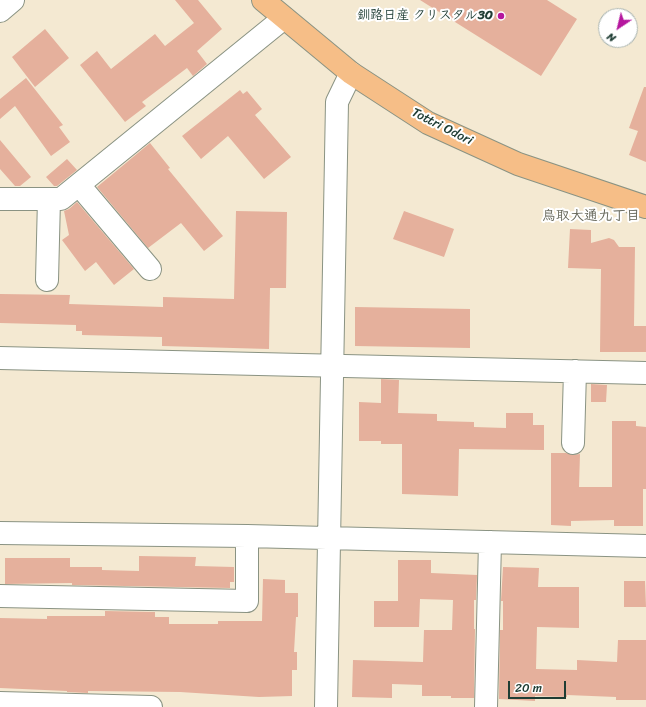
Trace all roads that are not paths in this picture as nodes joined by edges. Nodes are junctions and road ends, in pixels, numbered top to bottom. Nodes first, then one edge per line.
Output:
1 (13, 0) edge
2 (264, 0) edge
3 (0, 11) edge
4 (284, 18) junction
5 (351, 72) junction
6 (79, 185) junction
7 (0, 199) edge
8 (49, 199) junction
9 (646, 207) edge
10 (150, 269) dead end
11 (47, 280) dead end
12 (0, 358) edge
13 (332, 365) junction
14 (575, 371) junction
15 (646, 373) edge
16 (573, 443) dead end
17 (0, 533) edge
18 (247, 536) junction
19 (330, 539) junction
20 (490, 542) junction
21 (646, 546) edge
22 (0, 596) edge
23 (0, 703) edge
24 (86, 706) edge
25 (151, 707) edge
26 (326, 707) edge
27 (486, 707) edge

1 - 3 street
2 - 4 highway, Tottri Odori
4 - 5 highway, Tottri Odori
4 - 6 street
5 - 9 highway, Tottri Odori
5 - 13 street
6 - 8 street
6 - 10 street
7 - 8 street
8 - 11 street
12 - 13 street
13 - 14 street
13 - 19 street
14 - 15 street
14 - 16 street
17 - 18 street
18 - 19 street
18 - 22 street
19 - 20 street
19 - 26 street
20 - 21 street
20 - 27 street
23 - 24 street
24 - 25 street

